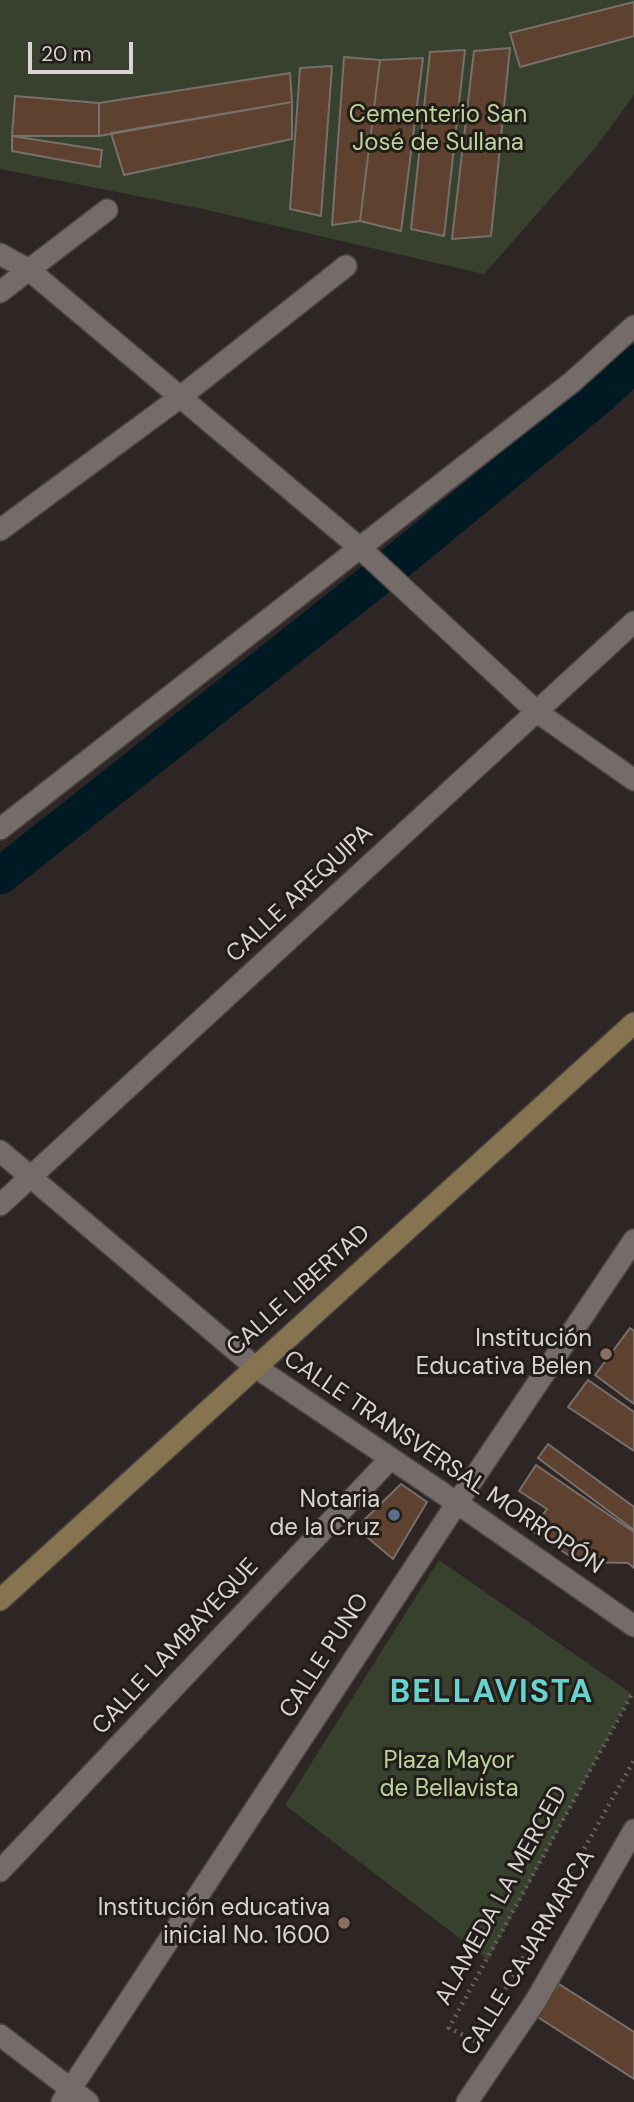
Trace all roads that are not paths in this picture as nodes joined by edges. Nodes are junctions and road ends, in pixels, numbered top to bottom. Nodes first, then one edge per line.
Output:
1 (107, 210) dead end
2 (0, 254) edge
3 (346, 266) dead end
4 (29, 270) junction
5 (0, 292) edge
6 (634, 326) edge
7 (179, 398) junction
8 (0, 530) edge
9 (360, 548) junction
10 (634, 622) edge
11 (537, 712) junction
12 (634, 780) edge
13 (0, 829) edge
14 (634, 1023) edge
15 (0, 1152) edge
16 (30, 1178) junction
17 (0, 1205) edge
18 (634, 1240) edge
19 (254, 1366) junction
20 (390, 1460) junction
21 (457, 1503) junction
22 (0, 1600) edge
23 (634, 1626) edge
24 (634, 1830) edge
25 (0, 1871) edge
26 (0, 2035) edge
27 (74, 2098) edge
28 (467, 2102) edge

1 - 4 street
2 - 4 street
3 - 7 street
4 - 5 street
4 - 7 street
6 - 9 street
7 - 8 street
7 - 9 street
9 - 11 street
9 - 13 street
10 - 11 street, CALLE AREQUIPA
11 - 12 street
11 - 16 street, CALLE AREQUIPA
14 - 19 main road, CALLE LIBERTAD
15 - 16 street, CALLE TRANSVERSAL MORROPÓN
16 - 17 street, CALLE AREQUIPA
16 - 19 street, CALLE TRANSVERSAL MORROPÓN
18 - 21 street, CALLE PUNO
19 - 20 street, CALLE TRANSVERSAL MORROPÓN
19 - 22 main road, CALLE LIBERTAD
20 - 21 street, CALLE TRANSVERSAL MORROPÓN
20 - 25 street, CALLE LAMBAYEQUE
21 - 23 street, CALLE TRANSVERSAL MORROPÓN
21 - 27 street, CALLE PUNO
24 - 28 street, CALLE CAJARMARCA
26 - 27 street

